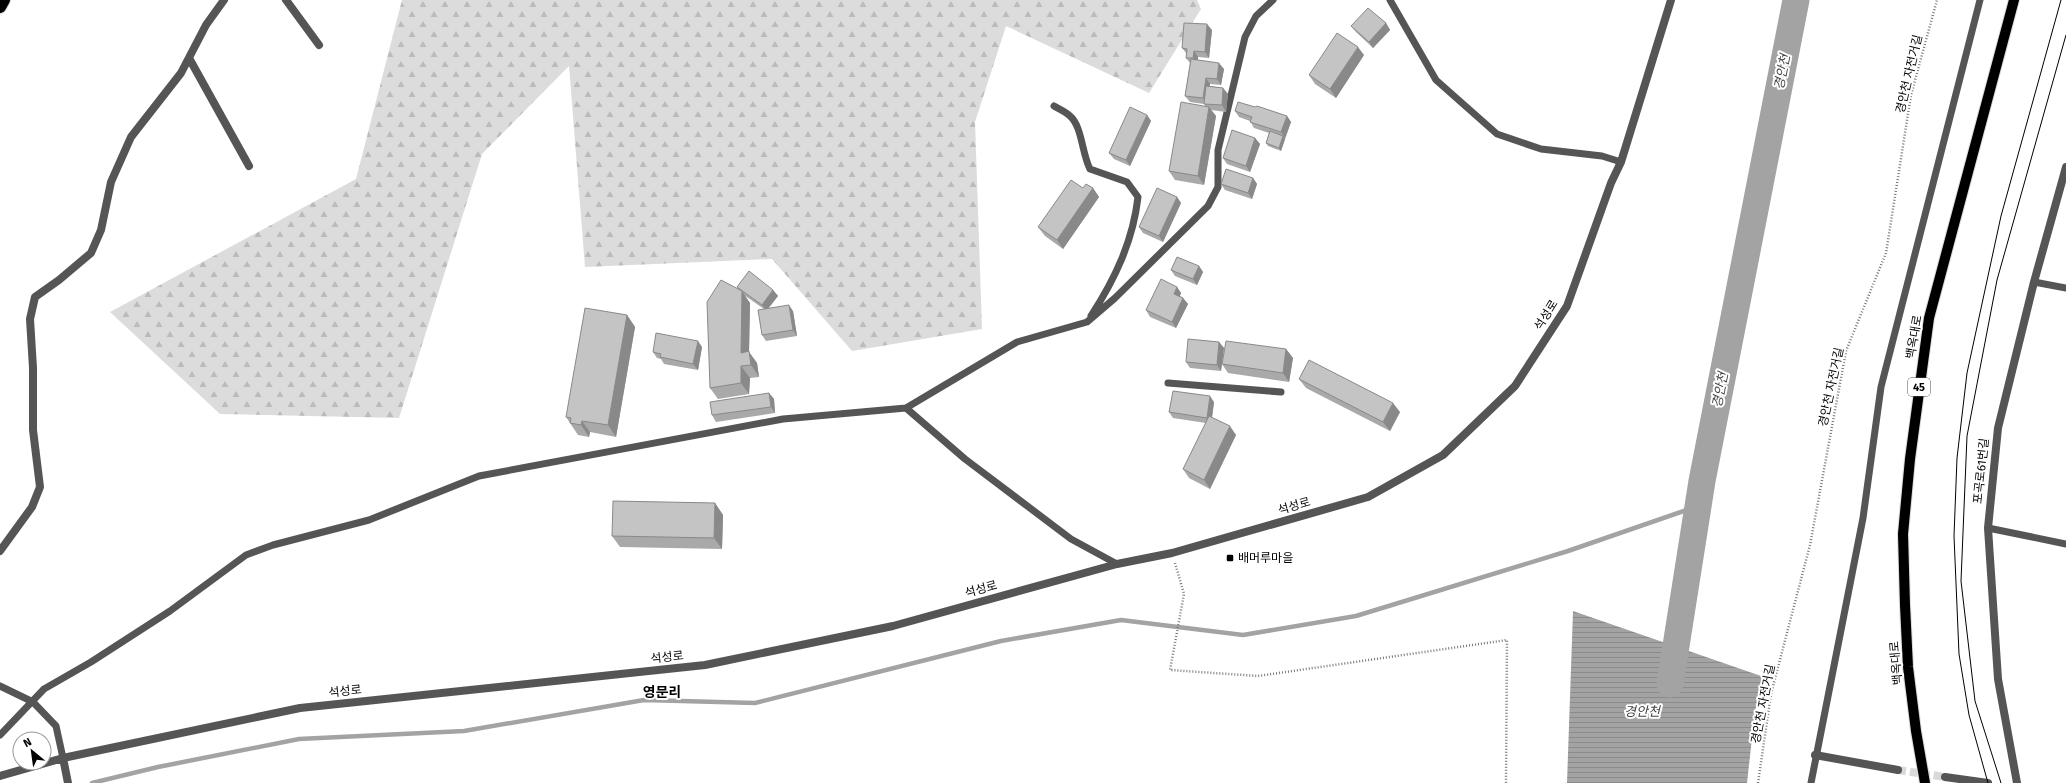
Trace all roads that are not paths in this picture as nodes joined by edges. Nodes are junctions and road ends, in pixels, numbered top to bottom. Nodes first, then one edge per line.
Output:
1 (4, 0) edge
2 (224, 0) edge
3 (286, 0) edge
4 (1273, 0) edge
5 (1390, 0) edge
6 (1671, 0) edge
7 (1980, 0) edge
8 (2014, 0) edge
9 (0, 7) edge
10 (318, 45) dead end
11 (189, 58) junction
12 (1054, 106) dead end
13 (1621, 162) junction
14 (249, 166) dead end
15 (2066, 167) edge
16 (2034, 282) junction
17 (2066, 288) edge
18 (1087, 322) junction
19 (1168, 383) dead end
20 (1282, 392) dead end
21 (906, 408) junction
22 (1988, 528) junction
23 (2066, 544) edge
24 (0, 551) edge
25 (1117, 564) junction
26 (0, 686) edge
27 (33, 702) junction
28 (0, 735) edge
29 (1815, 755) junction
30 (62, 758) junction
31 (1898, 770) tunnel mouth
32 (0, 776) edge
33 (1944, 777) tunnel mouth
34 (1963, 781) edge
35 (68, 783) edge
36 (1811, 783) edge
37 (1926, 783) edge
38 (1988, 783) edge
39 (2017, 783) edge

1 - 9 highway
2 - 11 street
3 - 10 street
4 - 18 lane
5 - 13 lane
6 - 13 street, 석성로
7 - 29 lane
8 - 37 main road, 백옥대로 / 45
11 - 14 street
11 - 24 street
12 - 18 lane
13 - 25 street, 석성로
15 - 16 street, 포곡로61번길
16 - 17 lane
16 - 22 street, 포곡로61번길
18 - 21 lane
19 - 20 lane
21 - 25 lane
21 - 27 lane
22 - 23 lane
22 - 39 street, 포곡로61번길
25 - 30 street, 석성로
26 - 27 lane
27 - 28 lane
27 - 30 lane
29 - 31 street
29 - 36 lane
30 - 32 street, 석성로
30 - 35 street
33 - 34 street
34 - 38 street

